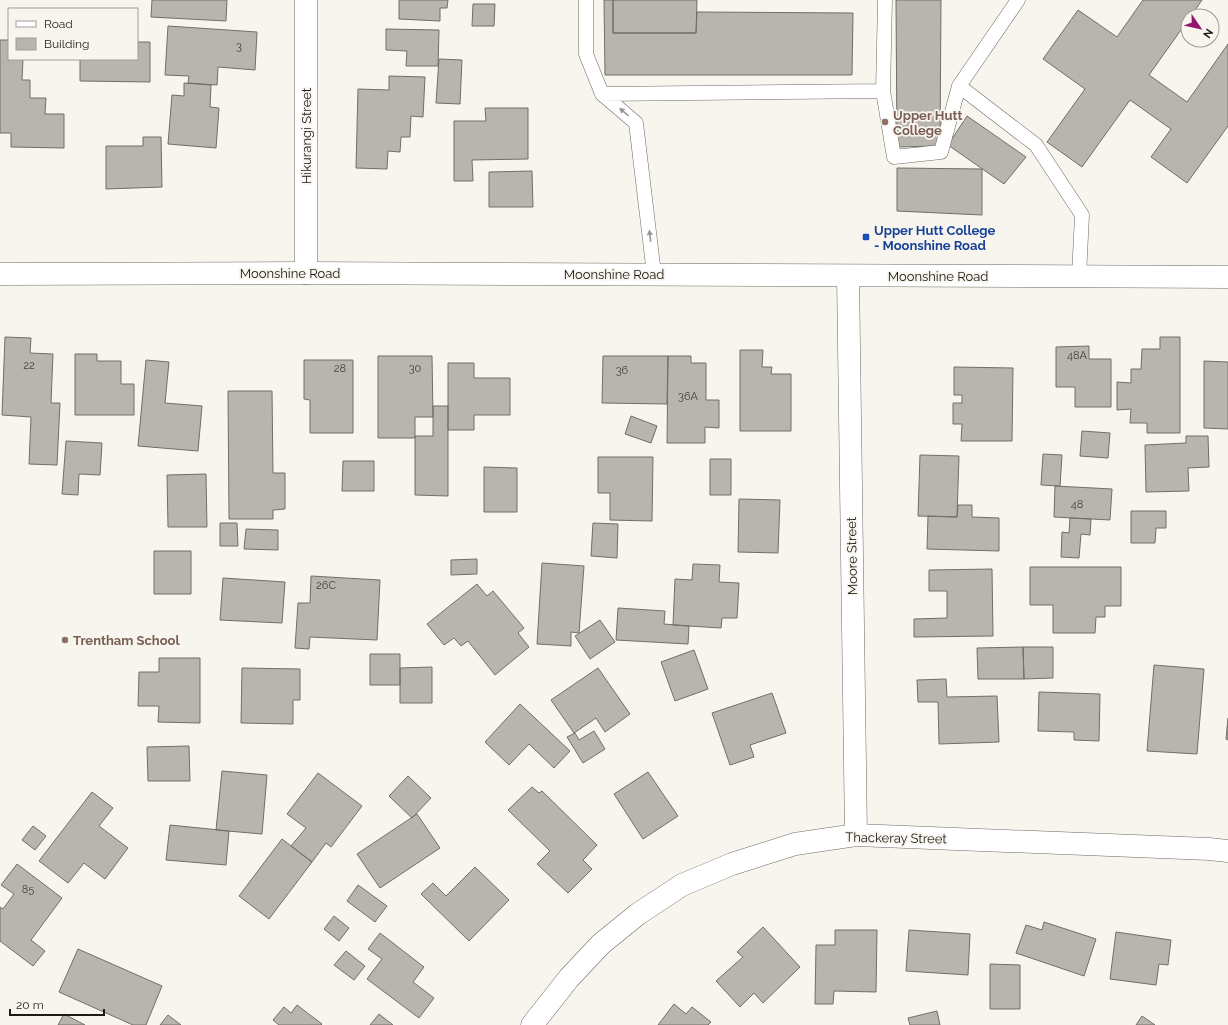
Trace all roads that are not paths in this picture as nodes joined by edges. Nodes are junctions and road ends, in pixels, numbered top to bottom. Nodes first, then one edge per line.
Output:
1 (306, 0) edge
2 (586, 0) edge
3 (885, 0) edge
4 (1018, 0) edge
5 (960, 86) junction
6 (883, 91) junction
7 (602, 94) junction
8 (306, 273) junction
9 (0, 274) edge
10 (654, 274) junction
11 (848, 276) junction
12 (1079, 276) junction
13 (1228, 277) edge
14 (856, 835) junction
15 (1228, 851) edge
16 (532, 1025) edge

1 - 8 street, Hikurangi Street
2 - 7 lane
3 - 6 lane
4 - 5 lane
5 - 6 lane
5 - 12 lane
6 - 7 lane
10 -> 7 lane
8 - 9 street, Moonshine Road
8 - 10 street, Moonshine Road
10 - 11 street, Moonshine Road
11 - 12 street, Moonshine Road
11 - 14 street, Moore Street
12 - 13 street, Moonshine Road
14 - 15 street, Thackeray Street
14 - 16 street, Thackeray Street

